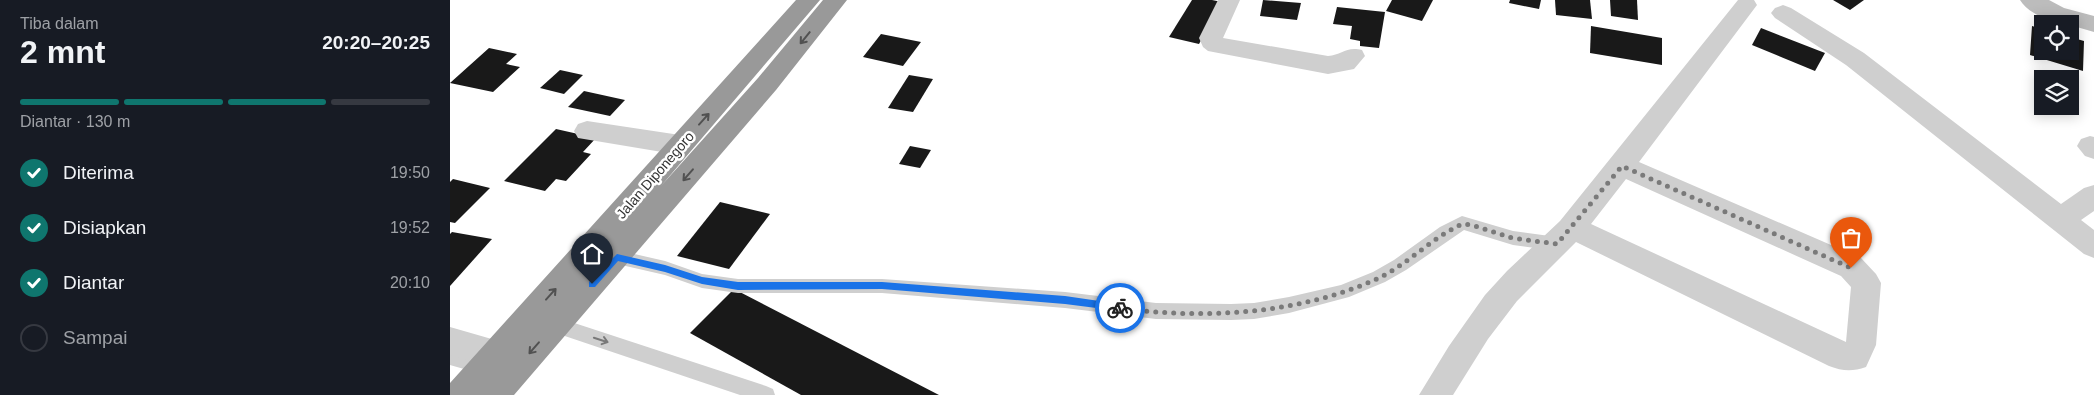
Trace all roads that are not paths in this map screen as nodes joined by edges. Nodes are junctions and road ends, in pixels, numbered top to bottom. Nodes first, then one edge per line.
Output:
1 (809, 0) edge
2 (836, 0) edge
3 (1229, 0) edge
4 (2031, 0) edge
5 (1736, 3) edge
6 (1788, 7) edge
7 (2094, 24) edge
8 (1353, 56) dead end
9 (587, 130) dead end
10 (680, 145) junction
11 (1622, 166) junction
12 (2094, 196) edge
13 (2062, 219) junction
14 (1564, 235) junction
15 (2094, 246) edge
16 (617, 257) junction
17 (542, 321) junction
18 (450, 342) edge
19 (450, 357) edge
20 (489, 382) edge
21 (766, 395) edge
22 (1435, 395) edge

10 -> 1 highway, Jalan Diponegoro
2 -> 16 highway, Jalan Diponegoro
3 - 8 street
4 - 7 street
5 - 6 street
5 - 11 street
6 - 13 street
9 - 10 street
17 -> 10 highway, Jalan Diponegoro
11 - 14 street
11 - 14 street
12 - 13 street
13 - 15 street
14 - 16 lane
14 - 22 street
16 - 17 highway, Jalan Diponegoro
17 - 20 highway, Jalan Diponegoro
17 -> 21 lane
18 - 20 street
19 - 20 lane

